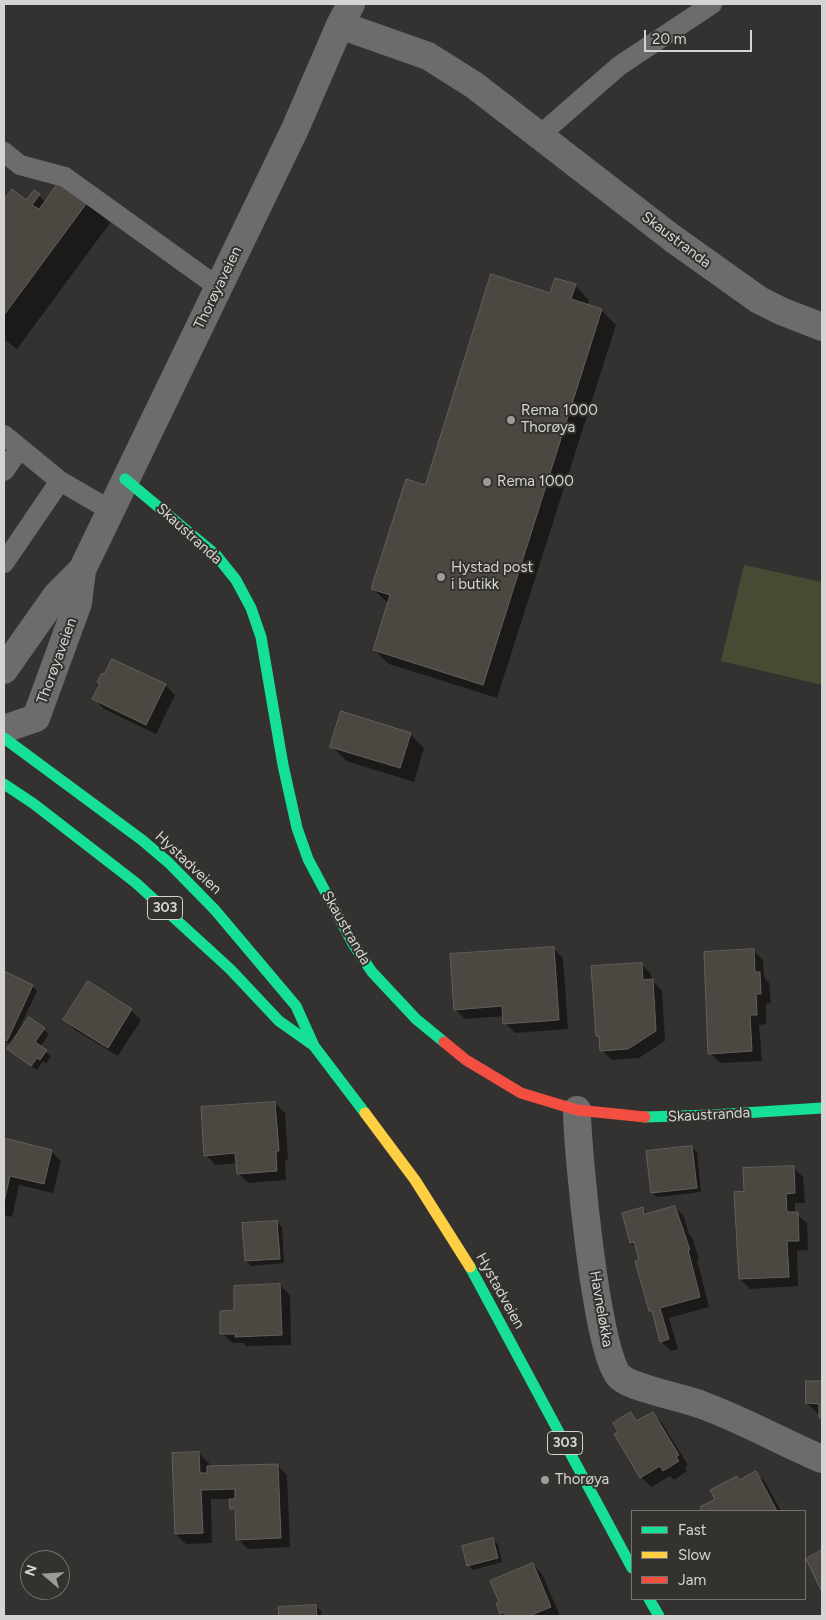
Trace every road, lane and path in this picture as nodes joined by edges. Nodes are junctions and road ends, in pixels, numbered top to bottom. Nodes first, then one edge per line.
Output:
1 (712, 4) edge
2 (345, 14) edge
3 (540, 135) junction
4 (4, 152) edge
5 (218, 287) junction
6 (822, 327) edge
7 (4, 435) edge
8 (20, 448) junction
9 (4, 471) edge
10 (125, 480) junction
11 (60, 481) junction
12 (110, 510) junction
13 (4, 563) edge
14 (82, 570) junction
15 (4, 670) edge
16 (4, 729) edge
17 (4, 738) edge
18 (4, 784) edge
19 (314, 1046) junction
20 (822, 1108) edge
21 (577, 1110) junction
22 (822, 1459) edge
23 (631, 1566) edge
24 (650, 1600) edge
25 (659, 1616) edge

1 - 3 lane
2 - 3 street, Skaustranda
2 - 5 street, Thorøyaveien
3 - 6 street, Skaustranda
4 - 5 lane
5 - 10 street, Thorøyaveien
7 - 8 lane
8 - 9 lane
8 - 11 lane
10 - 12 street, Thorøyaveien
10 - 21 main road, Skaustranda
11 - 12 lane
11 - 13 lane
12 - 14 street, Thorøyaveien
14 - 15 street, Thorøyaveien
14 - 16 street, Thorøyaveien
17 - 19 main road, Hystadveien / 303
18 - 19 main road, Hystadveien / 303
19 - 23 main road, Hystadveien / 303
20 - 21 main road, Skaustranda
21 - 22 street, Havneløkka
24 - 25 main road

